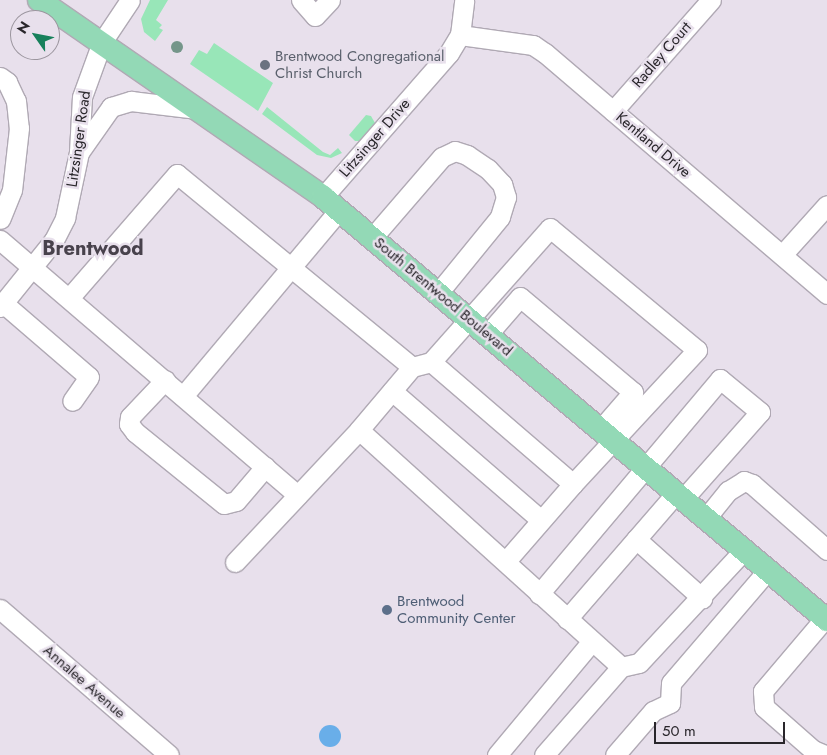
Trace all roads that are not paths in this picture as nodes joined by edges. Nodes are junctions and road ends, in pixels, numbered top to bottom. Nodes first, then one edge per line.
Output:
1 (39, 0) edge
2 (130, 0) edge
3 (301, 0) edge
4 (330, 0) edge
5 (464, 0) edge
6 (710, 0) edge
7 (460, 35) junction
8 (102, 42) junction
9 (0, 76) edge
10 (197, 109) junction
11 (613, 111) junction
12 (79, 152) junction
13 (331, 204) junction
14 (827, 206) edge
15 (0, 219) edge
16 (372, 238) junction
17 (0, 240) edge
18 (782, 255) junction
19 (34, 266) junction
20 (292, 266) junction
21 (438, 293) junction
22 (827, 294) edge
23 (70, 297) junction
24 (2, 305) edge
25 (470, 320) junction
26 (487, 335) junction
27 (431, 362) junction
28 (412, 367) junction
29 (165, 380) junction
30 (392, 391) junction
31 (183, 396) junction
32 (72, 400) dead end
33 (359, 430) junction
34 (607, 435) junction
35 (644, 466) junction
36 (266, 467) junction
37 (573, 484) junction
38 (298, 495) junction
39 (680, 496) junction
40 (706, 518) junction
41 (541, 520) junction
42 (636, 539) junction
43 (744, 550) junction
44 (827, 550) edge
45 (506, 561) junction
46 (235, 562) dead end
47 (768, 570) junction
48 (539, 594) junction
49 (702, 598) junction
50 (0, 609) edge
51 (567, 619) junction
52 (826, 619) edge
53 (592, 641) junction
54 (621, 667) junction
55 (169, 755) edge
56 (497, 755) edge
57 (544, 755) edge
58 (615, 755) edge
59 (825, 755) edge

1 - 8 main road, South Brentwood Boulevard
2 - 8 street, Litzsinger Road
3 - 4 street
5 - 7 street, Litzsinger Drive
6 - 11 street, Radley Court
7 - 11 street, Kentland Drive
7 - 13 street, Litzsinger Drive
8 - 10 main road, South Brentwood Boulevard
8 - 12 street, Litzsinger Road
9 - 15 street
10 - 12 street
10 - 13 main road, South Brentwood Boulevard
11 - 18 street, Kentland Drive
12 - 19 street, Litzsinger Road
13 - 16 main road, South Brentwood Boulevard
13 - 20 street, Litzsinger Drive
14 - 18 street
16 - 21 main road, South Brentwood Boulevard
16 - 21 street
17 - 19 street
18 - 22 street, Kentland Drive
19 - 23 street
19 - 24 street, Litzsinger Road
20 - 23 street
20 - 28 street
20 - 31 street, Litzsinger Drive
21 - 25 main road, South Brentwood Boulevard
23 - 29 street
24 - 32 street
25 - 26 main road, South Brentwood Boulevard
25 - 27 street
25 - 34 street
26 - 34 main road, South Brentwood Boulevard
26 - 34 street
27 - 28 street
27 - 37 street
28 - 30 street
29 - 31 street
29 - 36 street
30 - 33 street
30 - 41 street
31 - 36 street
33 - 38 street
33 - 45 street
34 - 35 main road, South Brentwood Boulevard
34 - 37 street
35 - 39 main road, South Brentwood Boulevard
35 - 39 street
35 - 48 street
36 - 38 street
37 - 41 street
38 - 46 street
39 - 40 main road, South Brentwood Boulevard
39 - 42 street
40 - 43 main road, South Brentwood Boulevard
40 - 44 street
41 - 45 street
42 - 49 street
42 - 51 street
43 - 47 main road, South Brentwood Boulevard
43 - 49 street
45 - 48 street
47 - 52 main road, South Brentwood Boulevard
47 - 58 street
48 - 51 street
49 - 54 street
50 - 55 street, Annalee Avenue
51 - 53 street
52 - 59 street
53 - 54 street
53 - 56 street
54 - 57 street

